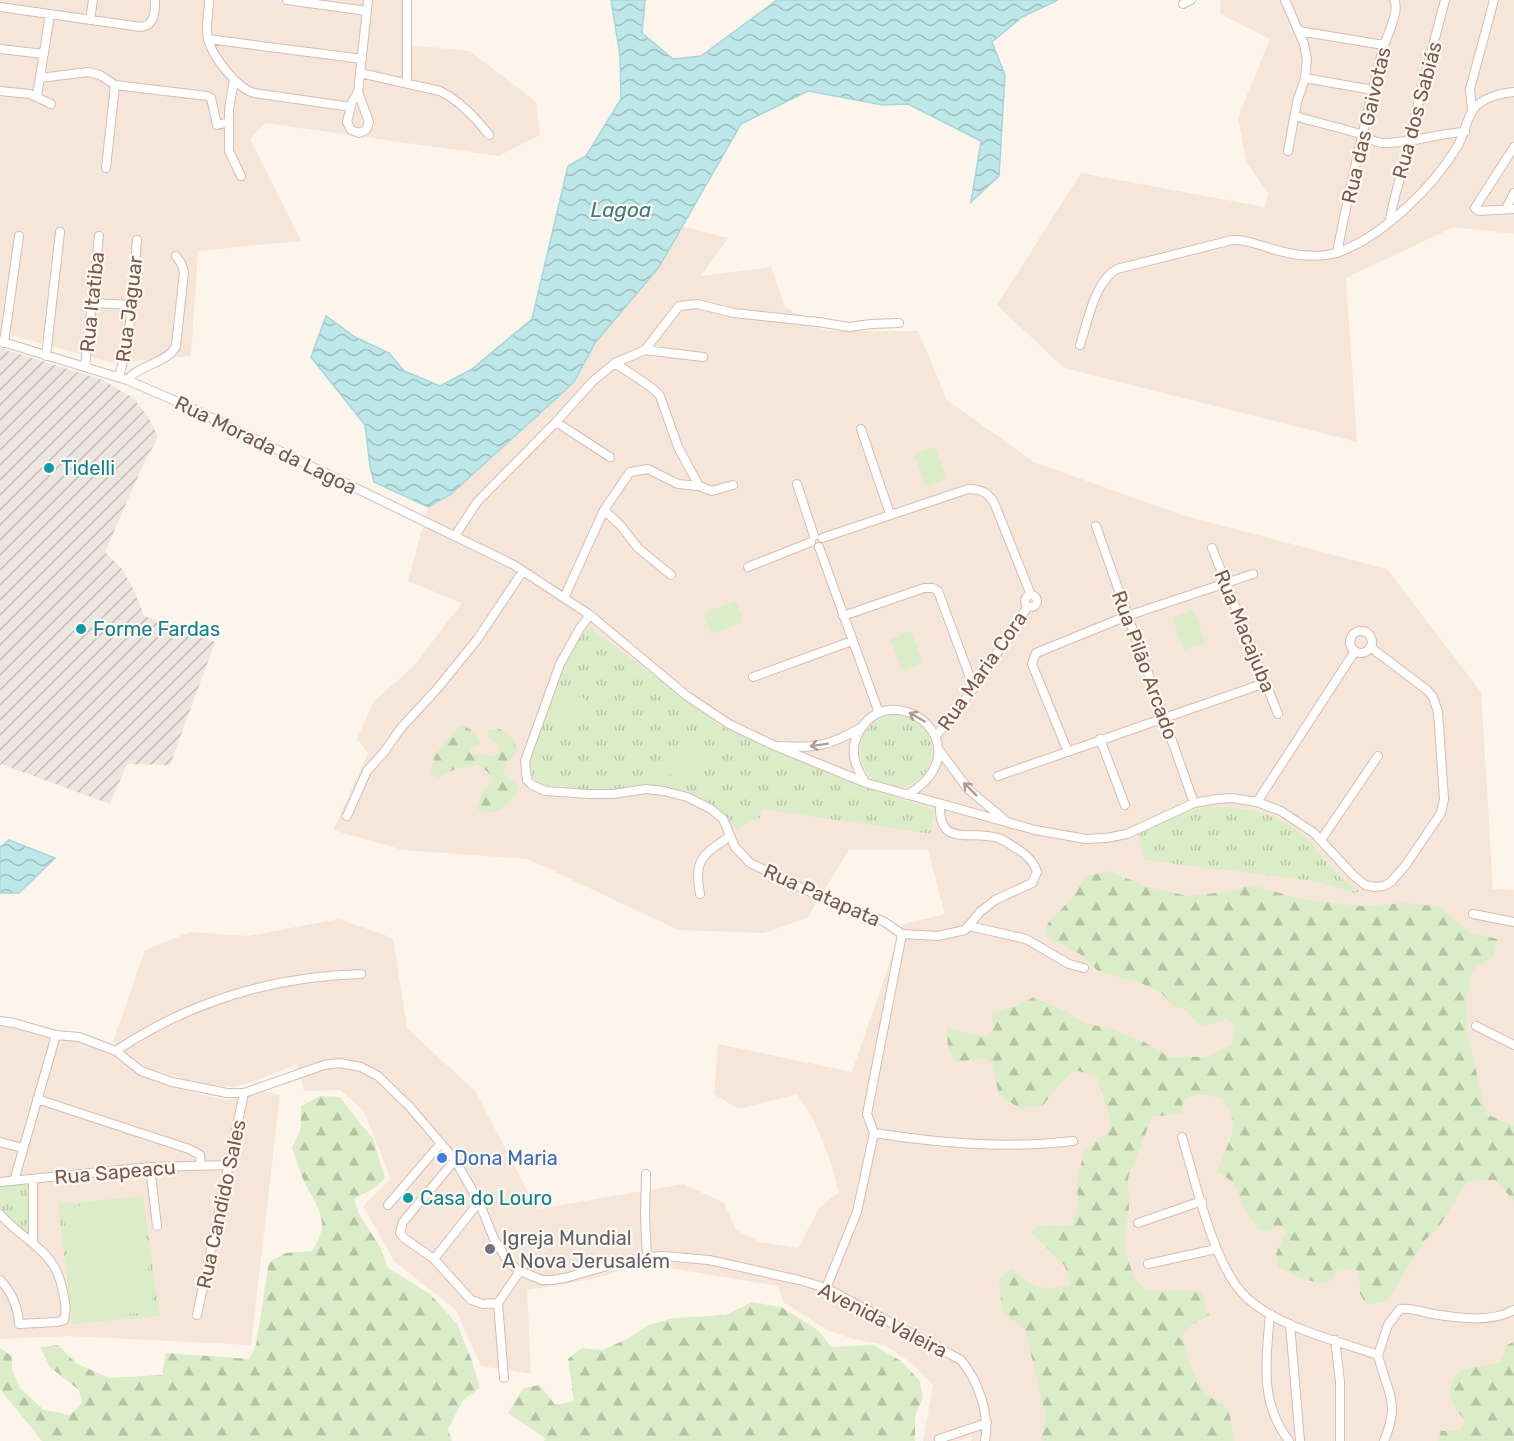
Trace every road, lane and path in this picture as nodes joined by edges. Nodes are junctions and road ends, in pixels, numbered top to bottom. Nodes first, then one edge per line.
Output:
1 (93, 0) edge
2 (209, 0) edge
3 (287, 0) edge
4 (368, 0) edge
5 (407, 0) edge
6 (1285, 0) edge
7 (1394, 0) edge
8 (1445, 0) edge
9 (1494, 0) edge
10 (155, 3) edge
11 (4, 5) edge
12 (367, 11) junction
13 (50, 14) junction
14 (90, 20) junction
15 (1299, 31) junction
16 (208, 39) junction
17 (1384, 45) junction
18 (0, 49) edge
19 (44, 54) junction
20 (362, 59) junction
21 (360, 73) junction
22 (40, 78) junction
23 (1305, 78) junction
24 (234, 80) junction
25 (407, 83) junction
26 (115, 85) junction
27 (1373, 90) junction
28 (0, 91) edge
29 (358, 92) junction
30 (1514, 92) edge
31 (37, 96) junction
32 (51, 104) dead end
33 (351, 107) junction
34 (1472, 110) junction
35 (1295, 116) junction
36 (228, 122) junction
37 (1465, 132) junction
38 (489, 135) dead end
39 (1362, 135) junction
40 (1410, 141) junction
41 (1514, 147) edge
42 (1288, 151) dead end
43 (106, 168) dead end
44 (241, 176) dead end
45 (1514, 193) edge
46 (1510, 209) edge
47 (1390, 220) junction
48 (60, 232) dead end
49 (19, 236) dead end
50 (99, 236) dead end
51 (137, 240) dead end
52 (1337, 253) junction
53 (176, 256) dead end
54 (92, 303) junction
55 (131, 305) junction
56 (899, 323) dead end
57 (2, 342) edge
58 (1080, 345) dead end
59 (645, 350) junction
60 (46, 356) junction
61 (703, 357) dead end
62 (615, 363) junction
63 (85, 367) junction
64 (123, 379) junction
65 (556, 422) junction
66 (861, 429) dead end
67 (610, 457) dead end
68 (797, 484) dead end
69 (733, 485) dead end
70 (699, 486) junction
71 (604, 510) junction
72 (890, 514) junction
73 (1096, 526) dead end
74 (455, 536) junction
75 (817, 541) junction
76 (1212, 548) dead end
77 (748, 567) dead end
78 (523, 571) junction
79 (1253, 574) dead end
80 (671, 575) dead end
81 (1226, 584) junction
82 (564, 598) junction
83 (590, 615) junction
84 (843, 616) junction
85 (1127, 616) junction
86 (852, 641) junction
87 (1370, 647) junction
88 (1354, 651) junction
89 (753, 677) dead end
90 (1265, 682) junction
91 (975, 688) junction
92 (879, 713) junction
93 (1278, 714) dead end
94 (1163, 717) junction
95 (861, 728) junction
96 (936, 736) junction
97 (1100, 740) junction
98 (773, 745) junction
99 (939, 750) junction
100 (1068, 752) junction
101 (1378, 756) dead end
102 (998, 776) dead end
103 (866, 783) junction
104 (908, 795) junction
105 (1257, 802) junction
106 (1194, 803) junction
107 (940, 804) junction
108 (1125, 805) dead end
109 (347, 816) dead end
110 (1008, 823) junction
111 (730, 836) junction
112 (1321, 840) junction
113 (700, 894) dead end
114 (1473, 914) dead end
115 (1514, 922) edge
116 (969, 926) junction
117 (902, 934) junction
118 (1084, 968) dead end
119 (361, 974) dead end
120 (0, 1021) edge
121 (1476, 1026) dead end
122 (56, 1035) junction
123 (1514, 1045) edge
124 (116, 1051) junction
125 (244, 1092) junction
126 (37, 1099) junction
127 (874, 1133) junction
128 (1182, 1137) dead end
129 (1073, 1141) dead end
130 (0, 1142) edge
131 (441, 1143) junction
132 (23, 1148) junction
133 (456, 1160) junction
134 (201, 1165) junction
135 (229, 1165) junction
136 (150, 1167) junction
137 (646, 1174) dead end
138 (33, 1179) junction
139 (14, 1181) junction
140 (0, 1182) edge
141 (1202, 1201) junction
142 (479, 1203) junction
143 (388, 1204) dead end
144 (0, 1214) edge
145 (1138, 1223) dead end
146 (157, 1226) dead end
147 (33, 1242) junction
148 (1216, 1249) junction
149 (647, 1257) junction
150 (434, 1259) junction
151 (1148, 1264) dead end
152 (520, 1271) junction
153 (0, 1280) edge
154 (826, 1288) junction
155 (498, 1303) junction
156 (1514, 1310) edge
157 (1270, 1314) junction
158 (197, 1315) dead end
159 (1290, 1324) junction
160 (1335, 1340) junction
161 (1378, 1355) junction
162 (504, 1378) dead end
163 (987, 1423) junction
164 (939, 1439) dead end
165 (985, 1441) edge
166 (1289, 1441) edge
167 (1300, 1441) edge
168 (1340, 1441) edge
169 (1384, 1441) edge

1 - 14 street
2 - 16 street
3 - 12 street
4 - 12 street
5 - 25 street
6 - 15 street
7 - 17 street, Rua das Gaivotas
8 - 40 street, Rua dos Sabiás
9 - 34 street
10 - 14 street
11 - 13 street
12 - 20 street
13 - 14 street
13 - 19 street
15 - 17 street
15 - 23 street
16 - 20 street
16 - 24 street
17 - 27 street, Rua das Gaivotas
18 - 19 street
19 - 22 street
20 - 21 street
21 - 25 street
21 - 29 street
22 - 26 street
22 - 31 street
23 - 27 street
23 - 35 street
24 - 33 street
24 - 36 street
25 - 38 street
26 - 36 street
26 - 43 street
27 - 39 street, Rua das Gaivotas
28 - 31 street
29 - 33 street
29 - 33 street
30 - 34 street
31 - 32 street
34 - 37 street
35 - 39 street
35 - 42 street
36 - 44 street
37 - 40 street
37 - 47 street
39 - 40 street
39 - 52 street, Rua das Gaivotas
40 - 47 street, Rua dos Sabiás
41 - 46 street
45 - 46 street
47 - 52 street
48 - 60 street
49 - 57 street
50 - 54 street, Rua Itatiba
51 - 55 street, Rua Jaguar
52 - 58 street
53 - 64 street
54 - 55 street
54 - 63 street, Rua Itatiba
55 - 64 street, Rua Jaguar
56 - 59 street
57 - 60 street, Rua Morada da Lagoa
59 - 61 street
59 - 62 street
60 - 63 street, Rua Morada da Lagoa
62 - 65 street
62 - 70 street
63 - 64 street, Rua Morada da Lagoa
64 - 74 street, Rua Morada da Lagoa
65 - 67 street
65 - 74 street
66 - 72 street
68 - 75 street
69 - 70 street
70 - 71 street
71 - 80 street
71 - 82 street
72 - 75 street, Rua Maria Cora
72 - 91 street, Rua Maria Cora
73 - 85 street, Rua Pilão Arcado
74 - 78 street, Rua Morada da Lagoa
75 - 77 street, Rua Maria Cora
75 - 84 street
76 - 81 street, Rua Macajuba
78 - 82 street, Rua Morada da Lagoa
78 - 109 street
79 - 81 street
81 - 85 street
81 - 90 street, Rua Macajuba
82 - 83 street, Rua Morada da Lagoa
83 - 98 street, Rua Morada da Lagoa
83 - 111 street, Rua Patapata
84 - 86 street
84 - 91 street
85 - 94 street, Rua Pilão Arcado
85 - 100 street
86 - 89 street
86 - 92 street
87 - 88 street
87 - 88 street
87 - 112 street, Rua Morada da Lagoa
88 - 105 street
90 - 93 street, Rua Macajuba
90 - 94 street
91 - 96 street, Rua Maria Cora
92 - 95 street
96 -> 92 street
94 - 97 street
94 - 106 street, Rua Pilão Arcado
95 -> 98 street
95 - 103 street
96 - 99 street
97 - 100 street
97 - 108 street
98 - 103 street, Rua Morada da Lagoa
99 - 104 street
110 -> 99 street
100 - 102 street
101 - 112 street
103 - 104 street, Rua Morada da Lagoa
104 - 107 street, Rua Morada da Lagoa
105 - 106 street, Rua Morada da Lagoa
105 - 112 street, Rua Morada da Lagoa
106 - 110 street, Rua Morada da Lagoa
107 - 110 street, Rua Morada da Lagoa
107 - 116 street, Rua Patapata
111 - 113 street
111 - 117 street, Rua Patapata
114 - 115 street
116 - 117 street, Rua Patapata
116 - 118 street
117 - 127 street
119 - 124 street
120 - 122 street, Avenida Valeira
121 - 123 street
122 - 124 street, Avenida Valeira
122 - 126 street
124 - 125 street, Avenida Valeira
125 - 131 street, Avenida Valeira
125 - 135 street, Rua Candido Sales
126 - 132 street
126 - 134 street
127 - 129 street
127 - 154 street
128 - 141 street
130 - 132 street
131 - 133 street, Avenida Valeira
131 - 143 street
132 - 139 street
133 - 142 street, Avenida Valeira
133 - 150 street
134 - 135 street, Rua Sapeacu
134 - 136 street, Rua Sapeacu
135 - 158 street, Rua Candido Sales
136 - 138 street, Rua Sapeacu
136 - 146 street
137 - 149 street
138 - 139 street, Rua Sapeacu
138 - 147 street
139 - 140 street, Rua Sapeacu
141 - 145 street
141 - 148 street
142 - 150 street
142 - 152 street, Avenida Valeira
144 - 147 street
147 - 153 street
148 - 151 street
148 - 157 street
149 - 152 street, Avenida Valeira
149 - 154 street, Avenida Valeira
150 - 155 street
152 - 155 street
154 - 163 street, Avenida Valeira
155 - 162 street
156 - 161 street
157 - 159 street
157 - 166 street
159 - 160 street
159 - 167 street
160 - 161 street
160 - 168 street
161 - 169 street
163 - 164 street
163 - 165 street, Avenida Valeira

